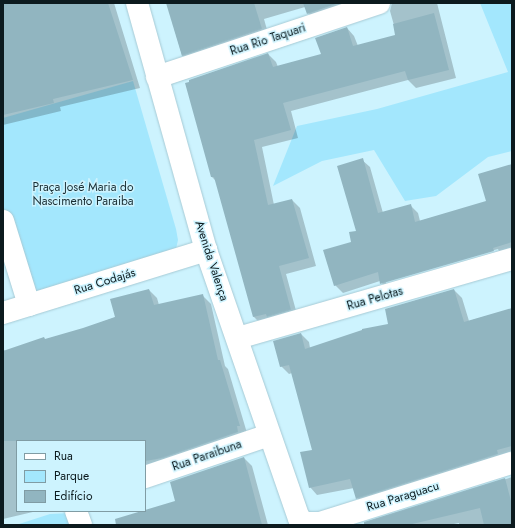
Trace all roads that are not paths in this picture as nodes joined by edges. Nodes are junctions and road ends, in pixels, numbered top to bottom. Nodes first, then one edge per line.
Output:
1 (137, 3) edge
2 (378, 3) edge
3 (157, 77) junction
4 (3, 221) edge
5 (206, 250) junction
6 (512, 259) edge
7 (29, 305) junction
8 (3, 313) edge
9 (238, 338) junction
10 (269, 435) junction
11 (512, 463) edge
12 (146, 477) edge
13 (76, 512) edge
14 (302, 521) edge
15 (81, 525) edge

1 - 3 street, Avenida Valença
2 - 3 street, Rua Rio Taquari
3 - 5 street, Avenida Valença
4 - 7 street
5 - 7 street, Rua Codajás
5 - 9 street, Avenida Valença
6 - 9 street, Rua Pelotas
7 - 8 street, Rua Codajás
9 - 10 street, Avenida Valença
10 - 12 street, Rua Paraibuna
10 - 14 street, Avenida Valença
11 - 14 street, Rua Paraguacu
13 - 15 street

